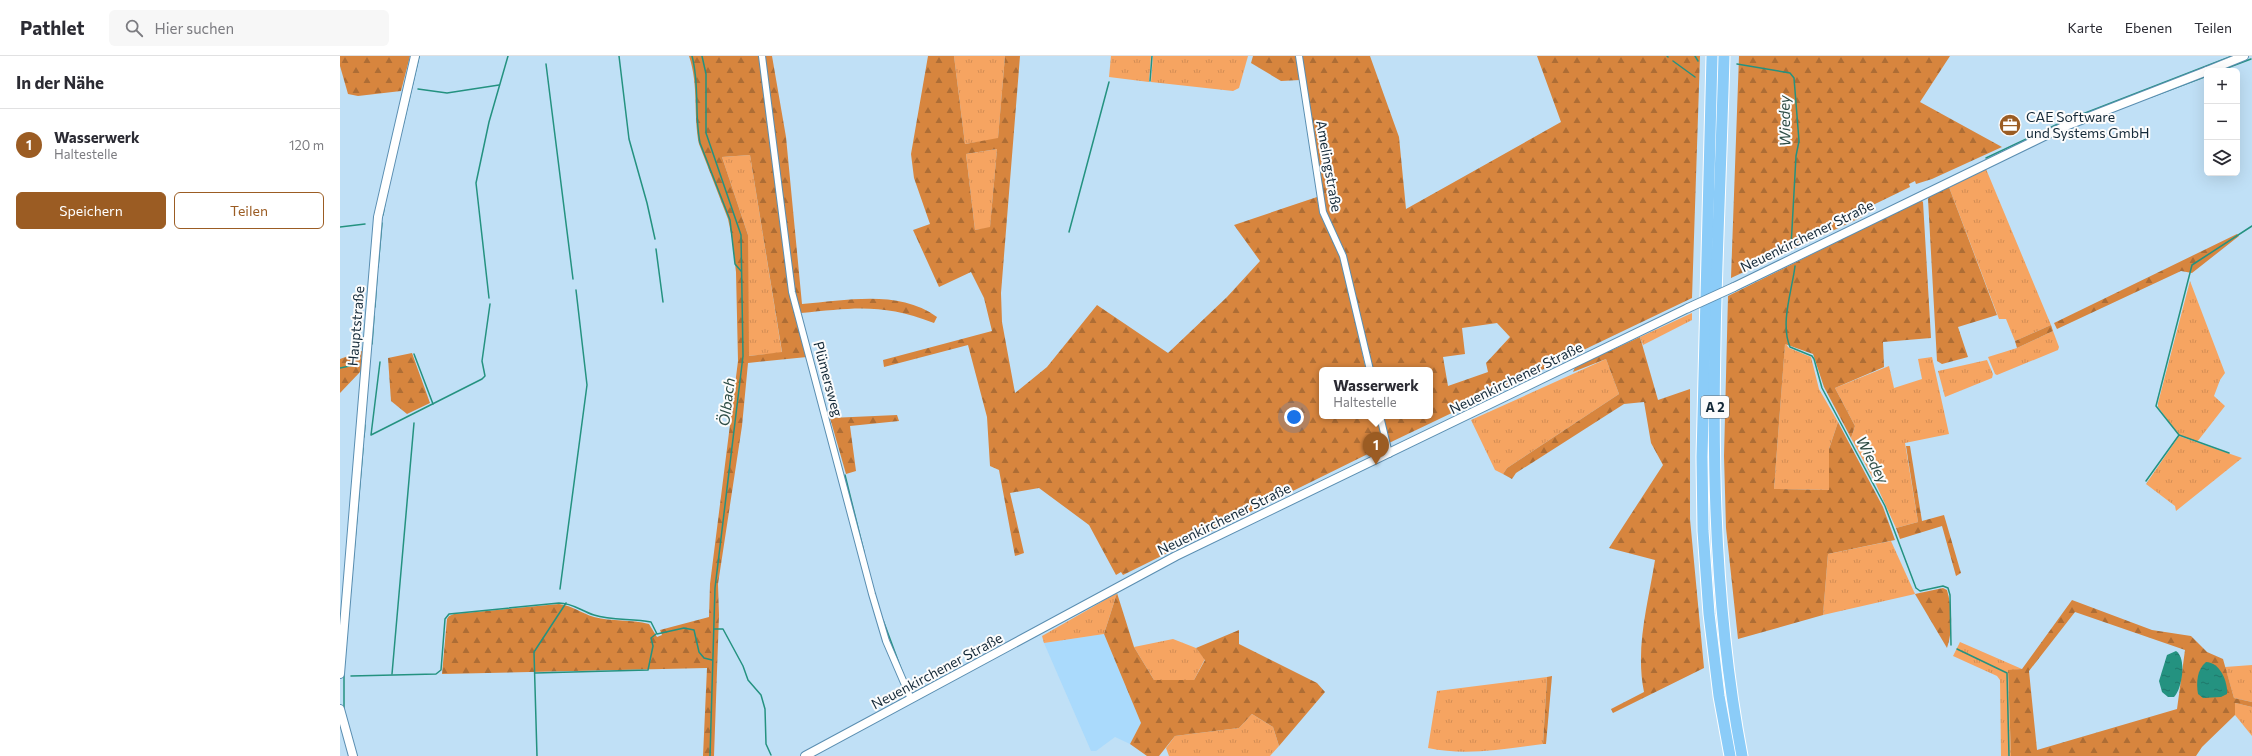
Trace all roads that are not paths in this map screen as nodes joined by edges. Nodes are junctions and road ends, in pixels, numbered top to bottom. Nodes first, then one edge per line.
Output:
1 (416, 56) edge
2 (762, 56) edge
3 (1299, 56) edge
4 (1712, 56) edge
5 (1724, 56) edge
6 (2251, 56) edge
7 (2242, 57) edge
8 (2214, 68) edge
9 (2204, 72) edge
10 (1369, 367) edge
11 (1381, 419) edge
12 (1389, 454) junction
13 (340, 674) edge
14 (911, 699) junction
15 (340, 709) edge
16 (353, 756) edge
17 (805, 756) edge
18 (1730, 756) edge
19 (1742, 756) edge

1 - 13 main road, Hauptstraße
2 - 14 street, Plümersweg
3 - 10 street, Amelingstraße
4 - 18 highway, A 2
5 - 19 highway, A 2
6 - 7 main road, Neuenkirchener Straße
7 - 8 main road, Neuenkirchener Straße
9 - 12 main road, Neuenkirchener Straße, bridge
11 - 12 street
12 - 14 main road, Neuenkirchener Straße
14 - 17 main road, Neuenkirchener Straße
15 - 16 main road

